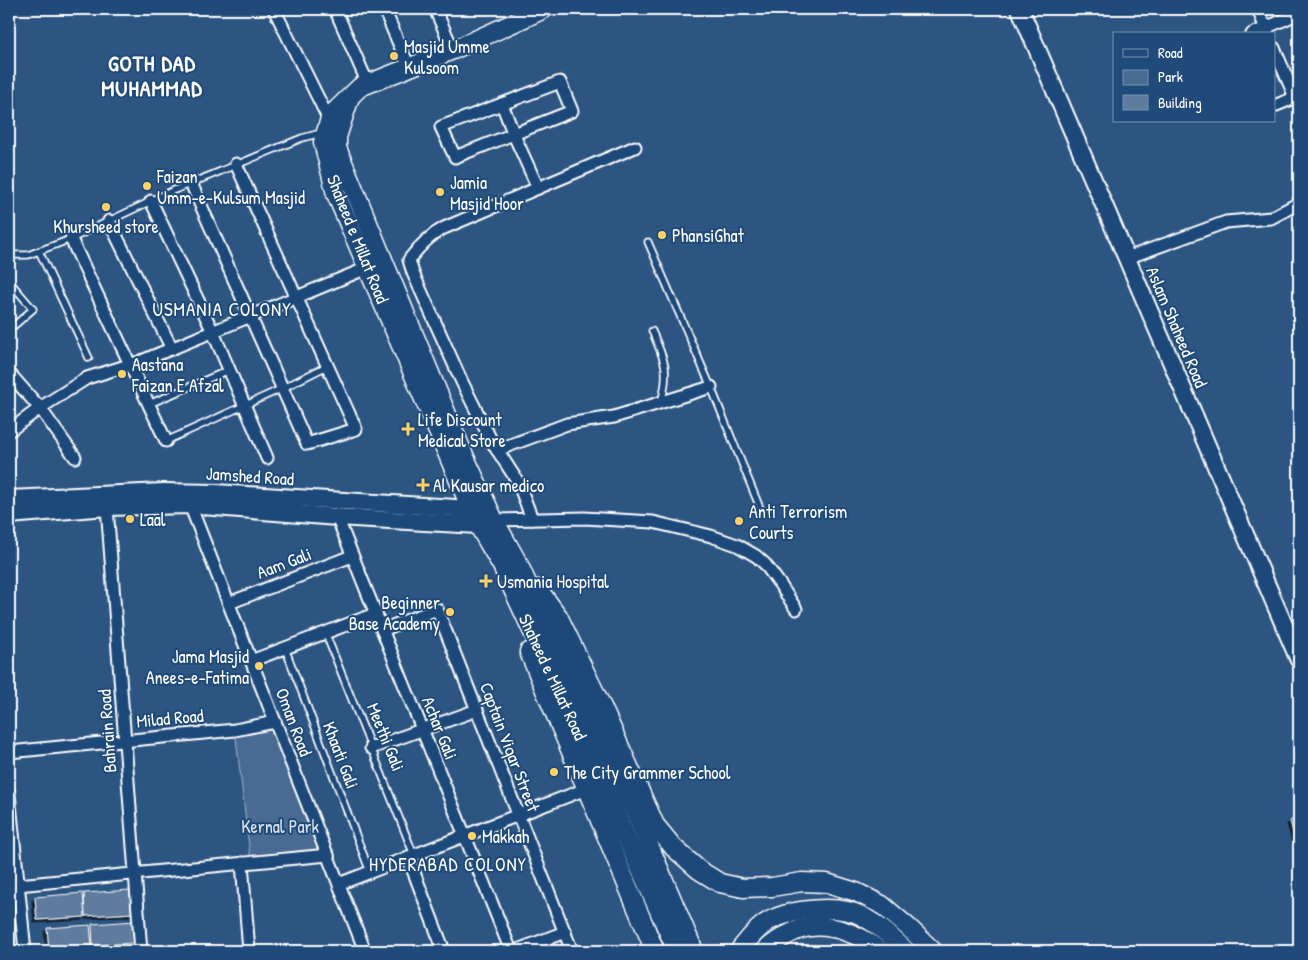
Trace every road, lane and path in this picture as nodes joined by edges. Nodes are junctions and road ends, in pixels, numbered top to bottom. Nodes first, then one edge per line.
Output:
1 (274, 9) edge
2 (335, 9) edge
3 (384, 9) edge
4 (435, 9) edge
5 (544, 9) edge
6 (1020, 9) edge
7 (1258, 9) edge
8 (1299, 13) edge
9 (1267, 31) edge
10 (452, 50) junction
11 (1276, 52) edge
12 (409, 67) junction
13 (368, 84) junction
14 (350, 97) junction
15 (1297, 97) edge
16 (502, 104) junction
17 (1276, 105) edge
18 (328, 126) junction
19 (514, 135) junction
20 (635, 147) dead end
21 (236, 164) junction
22 (191, 183) junction
23 (538, 188) junction
24 (151, 201) junction
25 (1299, 203) edge
26 (109, 221) junction
27 (71, 238) junction
28 (648, 242) dead end
29 (39, 251) junction
30 (9, 255) edge
31 (1127, 258) junction
32 (384, 260) junction
33 (368, 268) junction
34 (9, 281) edge
35 (297, 297) junction
36 (252, 316) junction
37 (9, 329) edge
38 (652, 331) dead end
39 (213, 332) junction
40 (172, 349) junction
41 (89, 358) dead end
42 (131, 364) junction
43 (328, 366) junction
44 (229, 370) junction
45 (9, 373) edge
46 (711, 387) junction
47 (283, 388) junction
48 (661, 403) junction
49 (149, 404) junction
50 (245, 406) junction
51 (40, 408) junction
52 (9, 431) edge
53 (166, 441) joint
54 (497, 450) junction
55 (75, 457) dead end
56 (267, 458) dead end
57 (9, 499) edge
58 (190, 505) junction
59 (107, 507) junction
60 (760, 508) dead end
61 (9, 515) edge
62 (337, 517) junction
63 (483, 517) junction
64 (532, 519) junction
65 (352, 556) junction
66 (510, 565) junction
67 (229, 603) junction
68 (796, 609) dead end
69 (375, 614) junction
70 (382, 630) junction
71 (325, 632) junction
72 (285, 648) junction
73 (1299, 660) edge
74 (251, 661) junction
75 (477, 710) junction
76 (275, 722) junction
77 (422, 729) junction
78 (125, 740) junction
79 (371, 748) junction
80 (9, 752) edge
81 (586, 789) junction
82 (9, 793) edge
83 (518, 815) junction
84 (465, 835) junction
85 (328, 855) junction
86 (411, 856) junction
87 (242, 864) junction
88 (370, 872) junction
89 (135, 873) junction
90 (339, 884) junction
91 (15, 893) edge
92 (565, 932) junction
93 (25, 951) edge
94 (141, 951) edge
95 (249, 951) edge
96 (365, 951) edge
97 (444, 951) edge
98 (511, 951) edge
99 (515, 951) edge
100 (572, 951) edge
101 (655, 951) edge
102 (677, 951) edge
103 (694, 951) edge
104 (739, 951) edge
105 (764, 951) edge
106 (880, 951) edge
107 (906, 951) edge
108 (933, 951) edge

1 - 18 street
2 - 13 street
3 - 12 street
4 - 10 street
5 - 10 main road
6 - 31 main road, Aslam Shaheed Road
7 - 9 street
8 - 9 street
10 - 12 main road
11 - 15 street
12 - 13 main road
13 - 14 main road
14 - 18 main road
14 - 32 main road, Shaheed e Millat Road
15 - 17 street
16 - 19 street
16 - 19 street
16 - 19 street
18 - 21 lane
18 - 33 main road, Shaheed e Millat Road
19 - 23 street
20 - 23 street
21 - 22 lane
21 - 35 street
22 - 24 lane
22 - 36 street
23 - 54 street
24 - 26 lane
24 - 39 street
25 - 31 street
26 - 27 lane
26 - 40 street
27 - 29 lane
27 - 42 street
28 - 46 lane
29 - 30 lane
29 - 41 lane
31 - 73 main road, Aslam Shaheed Road
32 - 33 street
32 - 63 main road, Shaheed e Millat Road
33 - 35 street
33 - 63 main road, Shaheed e Millat Road
34 - 37 lane
35 - 36 street
35 - 43 street
36 - 39 street
36 - 47 street
38 - 48 lane
39 - 40 street
39 - 44 street
40 - 42 street
42 - 49 street
42 - 51 street
43 - 47 lane
43 - 47 street
44 - 49 lane
44 - 50 street
45 - 51 street
46 - 48 street
46 - 60 lane
47 - 50 lane
48 - 54 street
49 - 53 street
50 - 53 lane
50 - 56 street
51 - 52 street
51 - 55 street
54 - 64 street
57 - 63 main road, Jamshed Road
58 - 59 main road, Jamshed Road
58 - 62 main road, Jamshed Road
58 - 67 street, Oman Road
59 - 61 main road, Jamshed Road
59 - 78 street, Bahrain Road
62 - 63 main road, Jamshed Road
62 - 65 street, Achar Gali
63 - 64 street
63 - 66 main road
64 - 68 street
65 - 67 street, Aam Gali
65 - 69 street, Achar Gali
66 - 81 main road
66 - 102 main road, Shaheed e Millat Road
66 - 103 main road
66 - 108 main road
67 - 74 street, Oman Road
69 - 70 street, Achar Gali
69 - 71 street
70 - 75 street, Captain Viqar Street
70 - 77 street, Achar Gali
71 - 72 street
71 - 79 lane, Meethi Gali
72 - 74 street
72 - 88 lane, Khaati Gali
74 - 76 street, Oman Road
75 - 77 street
75 - 83 street, Captain Viqar Street
76 - 78 street, Milad Road
76 - 85 street, Oman Road
77 - 79 street
77 - 84 street, Achar Gali
78 - 80 street, Milad Road
78 - 89 street, Bahrain Road
79 - 86 lane, Meethi Gali
81 - 83 street
81 - 101 main road
82 - 91 street
83 - 84 street
83 - 92 street, Captain Viqar Street
84 - 86 street
84 - 98 street, Achar Gali
85 - 87 street
85 - 90 street, Oman Road
86 - 88 street
86 - 97 street, Meethi Gali
87 - 89 street
87 - 95 street
88 - 90 street
89 - 91 street
89 - 94 street, Bahrain Road
90 - 96 street, Oman Road
91 - 93 street
92 - 99 street
92 - 100 street, Captain Viqar Street
104 - 107 main road
105 - 106 main road

